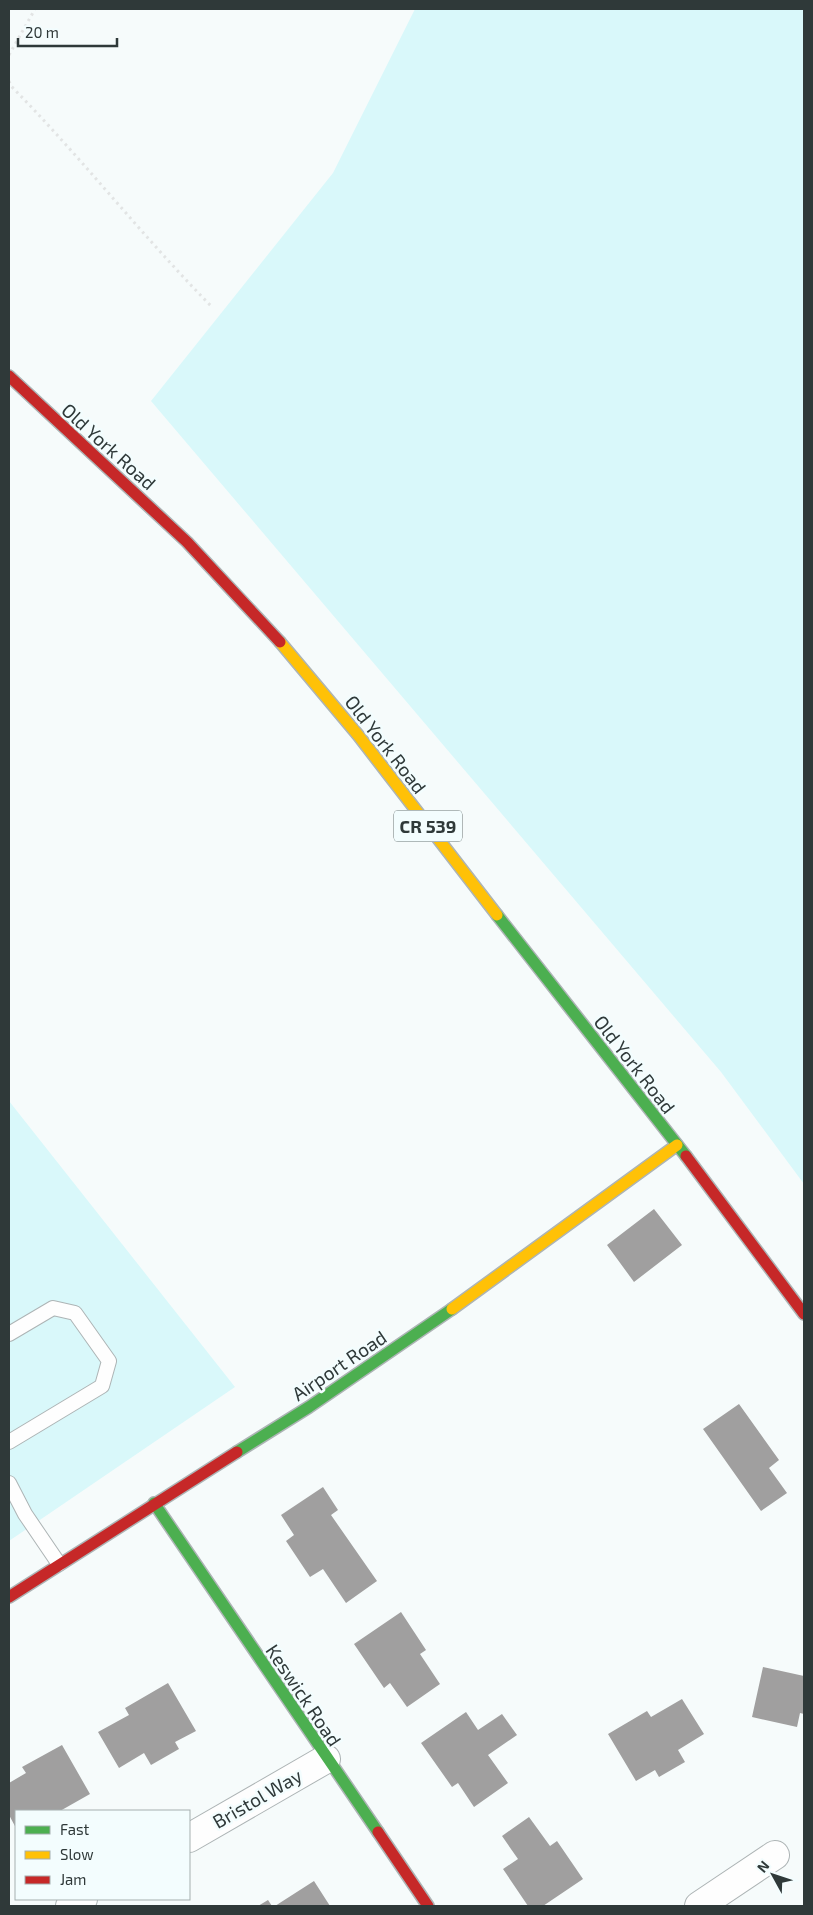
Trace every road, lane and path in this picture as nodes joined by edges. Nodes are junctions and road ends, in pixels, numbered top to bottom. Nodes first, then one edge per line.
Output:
1 (35, 9) edge
2 (9, 55) edge
3 (9, 81) edge
4 (212, 307) dead end
5 (9, 376) edge
6 (677, 1145) junction
7 (804, 1314) edge
8 (9, 1334) edge
9 (9, 1442) edge
10 (9, 1483) edge
11 (154, 1503) junction
12 (58, 1564) junction
13 (9, 1597) edge
14 (326, 1759) junction
15 (190, 1837) edge
16 (775, 1855) dead end
17 (81, 1900) edge
18 (70, 1906) edge
19 (428, 1906) edge
20 (699, 1906) edge

1 - 2 path
3 - 4 path
5 - 6 street, Old York Road / CR 539
6 - 7 street, Old York Road / CR 539
6 - 11 street, Airport Road
8 - 9 lane
10 - 12 lane
11 - 12 street, Airport Road
11 - 14 street, Keswick Road
12 - 13 street, Airport Road
14 - 15 street, Bristol Way
14 - 19 street, Keswick Road
16 - 20 street
17 - 18 street

